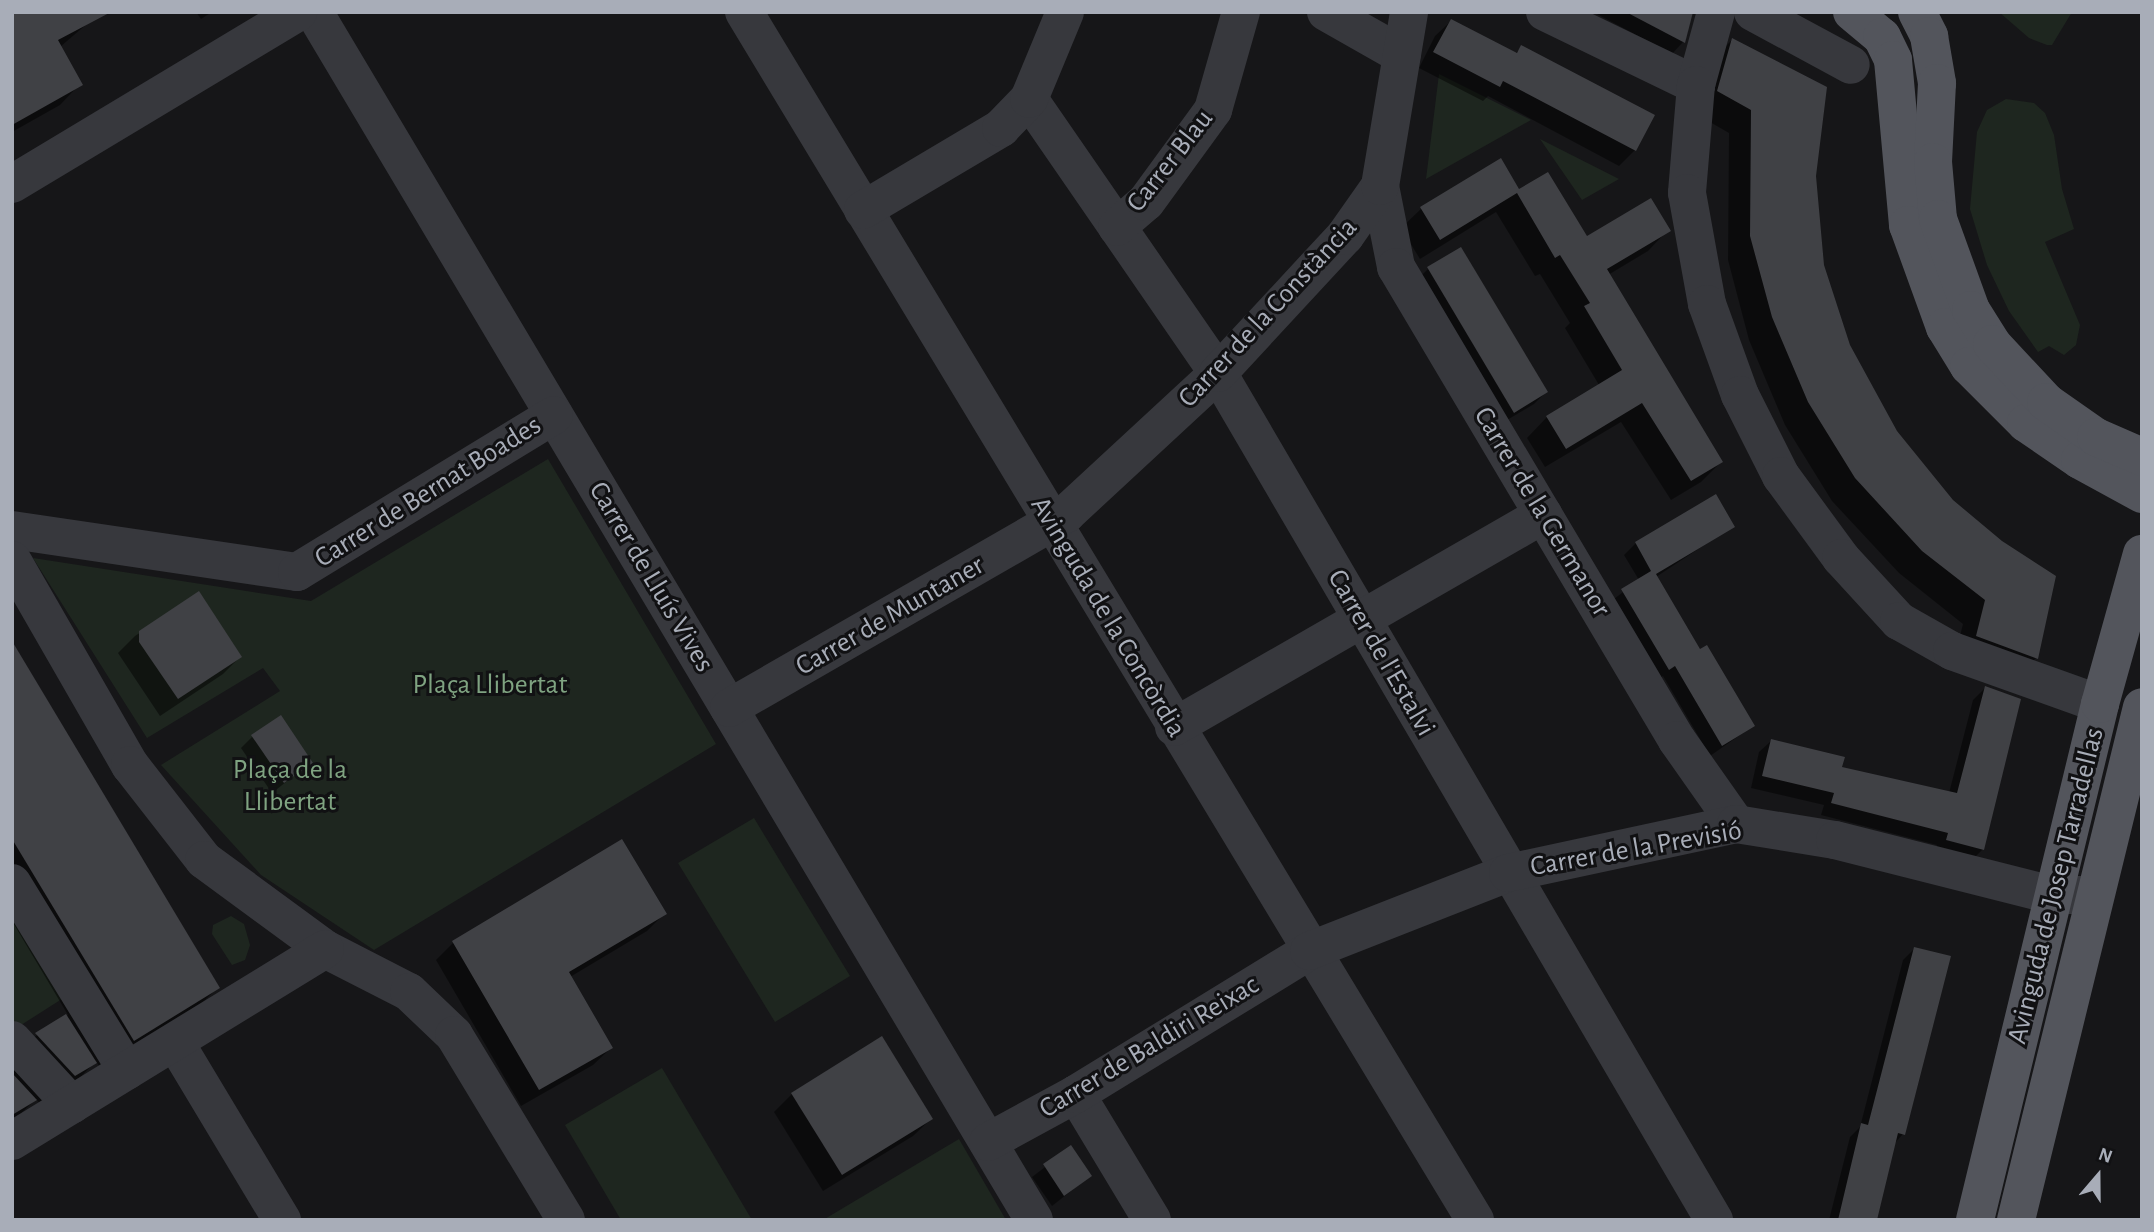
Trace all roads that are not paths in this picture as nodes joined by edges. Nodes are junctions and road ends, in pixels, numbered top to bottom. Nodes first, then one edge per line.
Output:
1 (298, 12) edge
2 (314, 12) edge
3 (744, 12) edge
4 (1065, 12) edge
5 (1241, 12) edge
6 (1326, 12) edge
7 (1409, 12) edge
8 (1545, 12) edge
9 (1716, 12) edge
10 (1753, 12) edge
11 (1852, 12) edge
12 (1917, 12) edge
13 (1402, 55) junction
14 (1851, 65) dead end
15 (1696, 85) junction
16 (1029, 99) junction
17 (12, 184) edge
18 (1380, 186) junction
19 (863, 210) junction
20 (1117, 227) junction
21 (1218, 373) junction
22 (554, 415) junction
23 (2142, 457) edge
24 (2142, 494) edge
25 (1544, 515) junction
26 (1050, 522) junction
27 (12, 530) edge
28 (2142, 554) edge
29 (12, 560) edge
30 (28, 619) edge
31 (1361, 619) junction
32 (2100, 704) junction
33 (729, 708) junction
34 (2142, 708) edge
35 (1174, 727) junction
36 (2135, 760) edge
37 (1736, 824) junction
38 (1508, 873) junction
39 (12, 883) edge
40 (2096, 894) junction
41 (2053, 895) junction
42 (325, 949) junction
43 (1308, 951) junction
44 (12, 1040) edge
45 (175, 1042) junction
46 (127, 1071) junction
47 (1076, 1094) junction
48 (72, 1105) junction
49 (12, 1141) edge
50 (988, 1142) junction
51 (282, 1220) edge
52 (566, 1220) edge
53 (1034, 1220) edge
54 (1152, 1220) edge
55 (1475, 1220) edge
56 (1714, 1220) edge
57 (1975, 1220) edge
58 (2016, 1220) edge

1 - 17 street
2 - 22 street, Carrer de Lluís Vives
3 - 19 street, Avinguda de la Concòrdia
4 - 16 street
5 - 20 street, Carrer Blau
6 - 13 street
7 - 13 street, Carrer de la Constància
8 - 15 street
9 - 15 street
10 - 14 street
11 - 24 main road
12 - 23 main road
13 - 18 street, Carrer de la Constància
15 - 32 street
16 - 19 street
16 - 20 street, Carrer de l'Estalvi
18 - 21 street, Carrer de la Constància
18 - 25 street, Carrer de la Germanor
19 - 26 street, Avinguda de la Concòrdia
20 - 21 street, Carrer de l'Estalvi
21 - 26 street, Carrer de la Constància
21 - 31 street, Carrer de l'Estalvi
22 - 27 street, Carrer de Bernat Boades
22 - 33 street, Carrer de Lluís Vives
25 - 31 street
25 - 37 street, Carrer de la Germanor
26 - 33 street, Carrer de Muntaner
26 - 35 street, Avinguda de la Concòrdia
28 - 32 main road, Avinguda de Josep Tarradellas
29 - 30 street
30 - 42 street
31 - 35 street
31 - 38 street, Carrer de l'Estalvi
32 - 41 main road, Avinguda de Josep Tarradellas
33 - 50 street, Carrer de Lluís Vives
34 - 36 main road, Avinguda de Josep Tarradellas
35 - 43 street, Avinguda de la Concòrdia
36 - 40 main road, Avinguda de Josep Tarradellas
37 - 38 street, Carrer de la Previsió
37 - 41 street, Carrer de la Previsió
38 - 43 street, Carrer de la Previsió
38 - 56 street, Carrer de l'Estalvi
39 - 46 street
40 - 41 street, Carrer de la Previsió
40 - 58 main road, Avinguda de Josep Tarradellas
41 - 57 main road, Avinguda de Josep Tarradellas
42 - 45 street
42 - 52 street
43 - 47 street, Carrer de Baldiri Reixac
43 - 55 street, Avinguda de la Concòrdia
44 - 48 street
45 - 46 street
45 - 51 street
46 - 48 street
47 - 50 street, Carrer de Baldiri Reixac
47 - 54 street
48 - 49 street
50 - 53 street, Carrer de Lluís Vives

